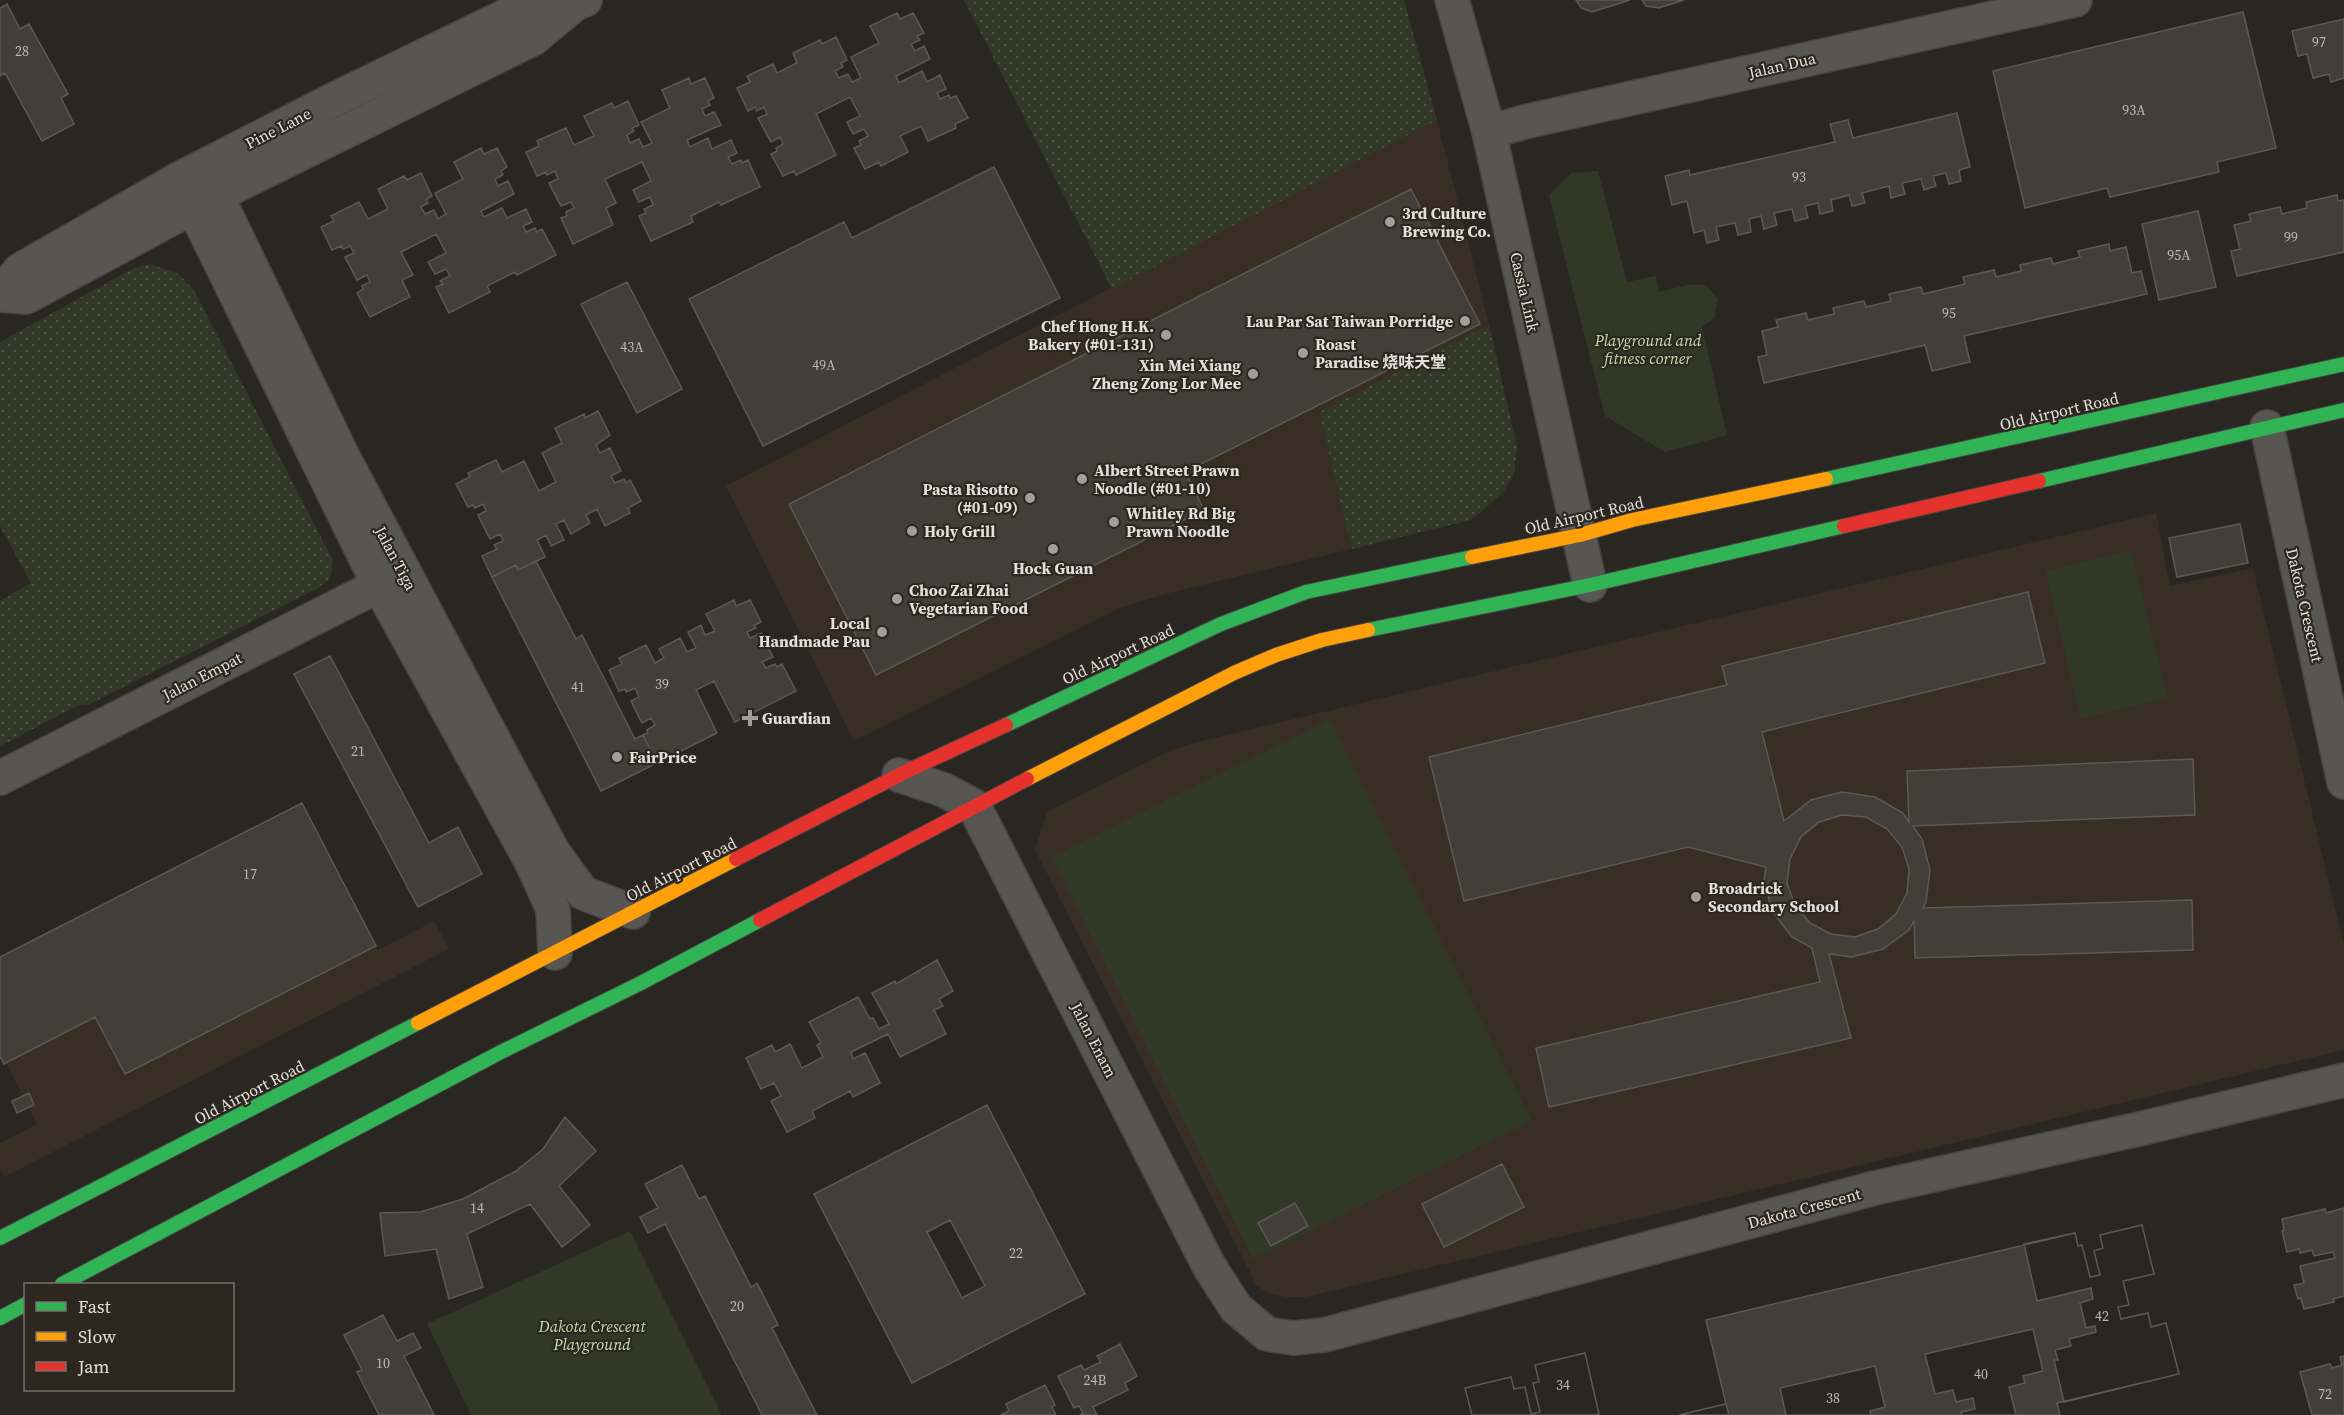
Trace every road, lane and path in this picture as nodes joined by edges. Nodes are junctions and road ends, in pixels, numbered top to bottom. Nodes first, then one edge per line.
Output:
1 (1452, 0) edge
2 (2075, 0) edge
3 (580, 2) edge
4 (1489, 132) junction
5 (195, 188) junction
6 (0, 295) edge
7 (2344, 364) edge
8 (2344, 410) edge
9 (2267, 428) junction
10 (1580, 535) junction
11 (391, 579) junction
12 (1590, 585) junction
13 (899, 775) junction
14 (0, 778) edge
15 (2344, 782) edge
16 (974, 806) junction
17 (633, 912) junction
18 (555, 953) junction
19 (2344, 1080) edge
20 (0, 1238) edge
21 (65, 1283) edge
22 (24, 1305) edge
23 (0, 1318) edge
24 (1267, 1334) joint

1 - 4 street, Cassia Link
2 - 4 street, Jalan Dua
3 - 5 street, Pine Lane
4 - 10 street, Cassia Link
5 - 6 street, Pine Lane
5 - 11 street, Jalan Tiga
7 - 10 main road, Old Airport Road
8 - 9 main road
9 - 12 main road
9 - 15 street, Dakota Crescent
10 - 12 street, Cassia Link
10 - 13 main road, Old Airport Road
11 - 14 street, Jalan Empat
11 - 17 street, Jalan Tiga
11 - 18 street, Jalan Tiga
12 - 16 main road
13 - 16 street
13 - 17 main road, Old Airport Road
16 - 21 main road
16 - 24 street, Jalan Enam
17 - 18 main road, Old Airport Road
18 - 20 main road, Old Airport Road
19 - 24 street, Dakota Crescent
22 - 23 main road

